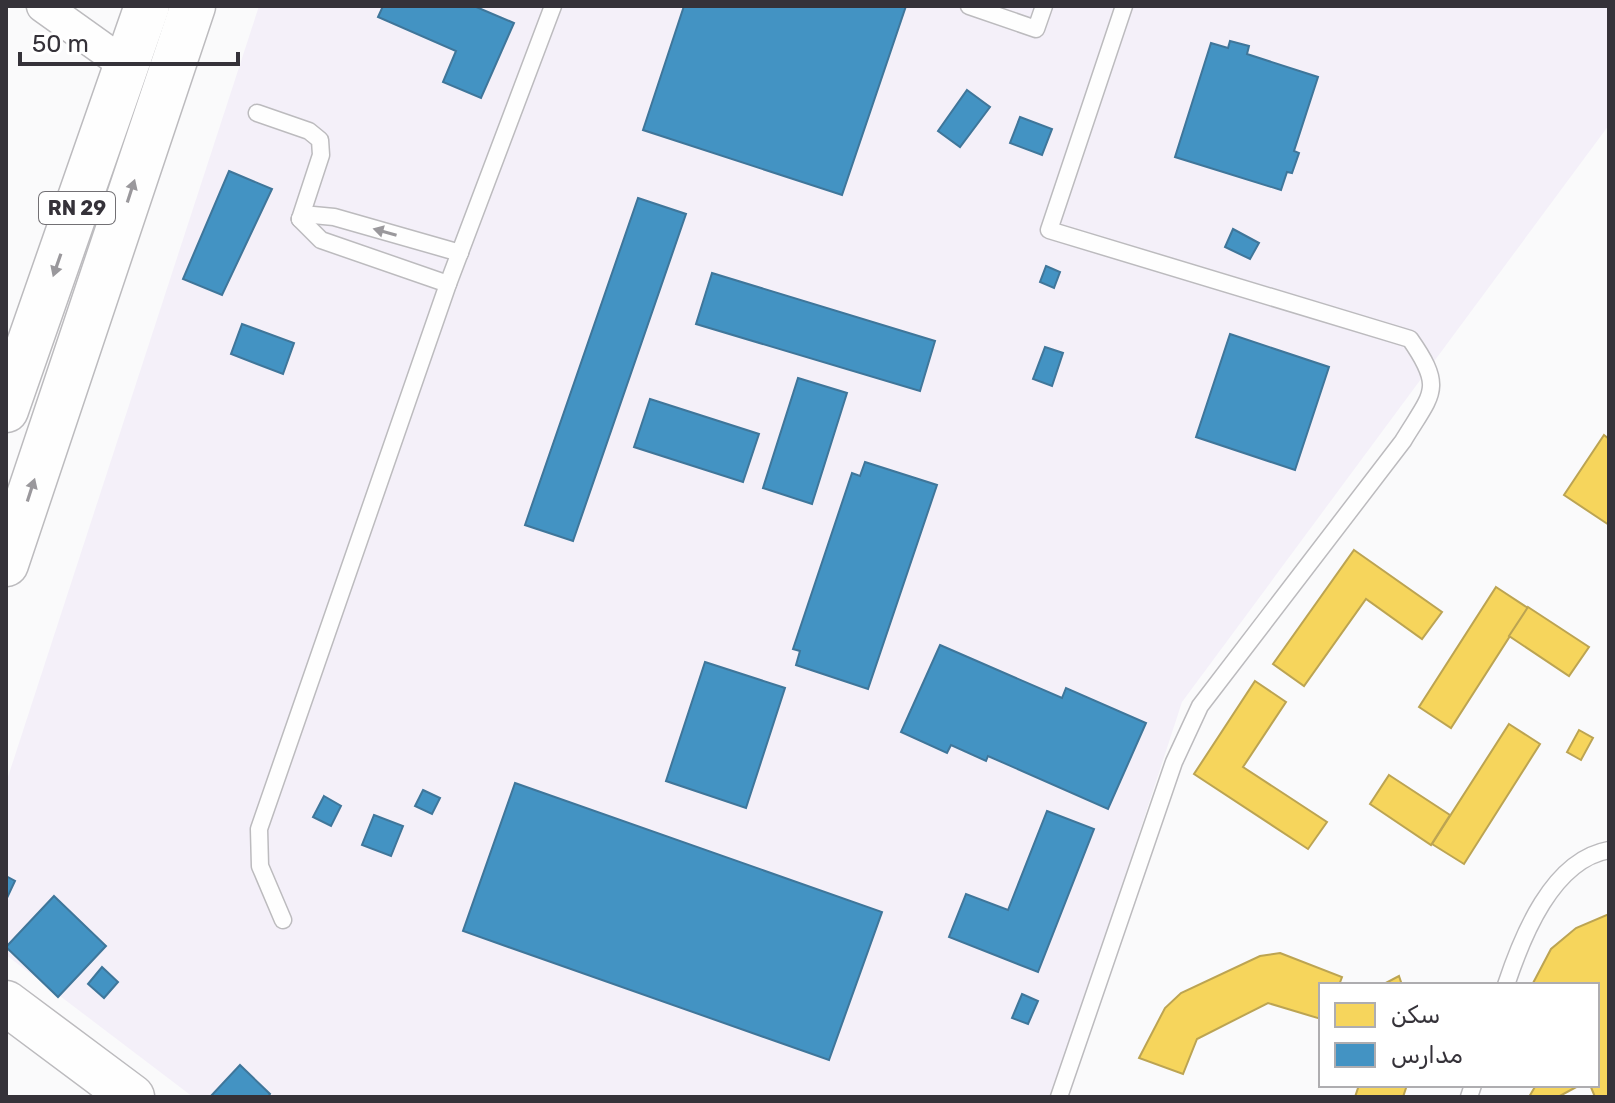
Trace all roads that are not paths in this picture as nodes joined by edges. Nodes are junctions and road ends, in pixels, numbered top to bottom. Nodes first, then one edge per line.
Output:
1 (43, 6) edge
2 (147, 6) edge
3 (193, 6) edge
4 (553, 6) edge
5 (969, 6) edge
6 (1044, 6) edge
7 (1124, 6) edge
8 (127, 66) junction
9 (257, 113) dead end
10 (300, 219) junction
11 (460, 253) junction
12 (448, 284) junction
13 (6, 410) edge
14 (6, 564) edge
15 (1609, 850) edge
16 (283, 920) dead end
17 (1507, 983) edge
18 (6, 1003) edge
19 (132, 1097) edge
20 (1059, 1097) edge

1 - 8 street
2 - 8 main road, RN 29
14 -> 3 main road
4 - 11 lane
5 - 6 lane
7 - 20 lane
8 -> 13 main road, RN 29
9 - 10 lane
11 -> 10 lane
10 - 12 lane
11 - 12 lane
12 - 16 lane
15 - 17 lane
18 - 19 main road

